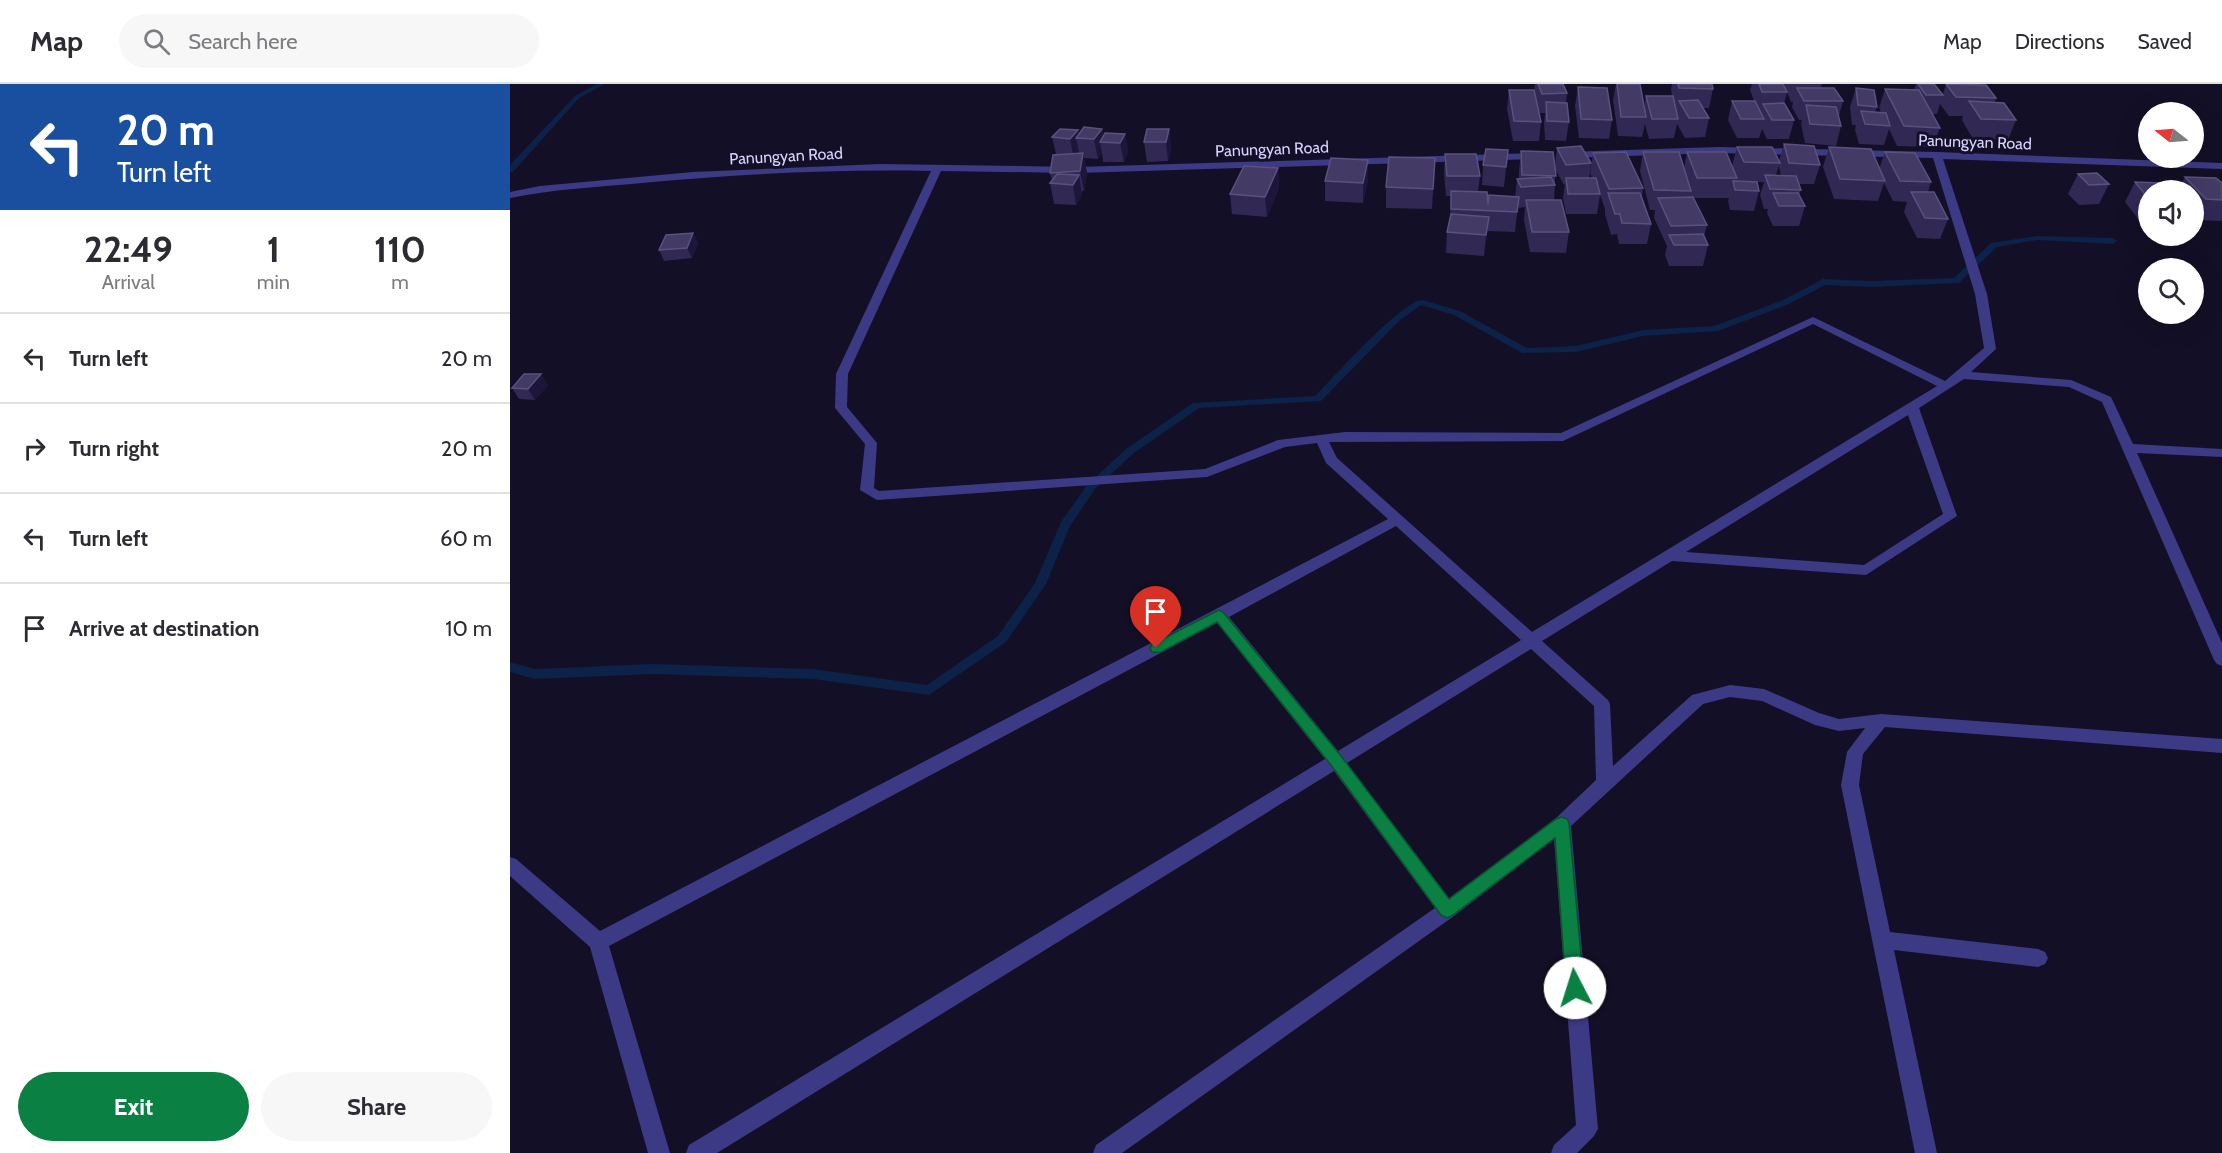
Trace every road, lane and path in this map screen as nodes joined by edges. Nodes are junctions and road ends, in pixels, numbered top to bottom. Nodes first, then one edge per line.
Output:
1 (1937, 155) junction
2 (2138, 163) edge
3 (2204, 165) edge
4 (2222, 166) edge
5 (937, 168) junction
6 (2200, 168) edge
7 (2209, 179) edge
8 (510, 195) edge
9 (1961, 375) junction
10 (1946, 386) junction
11 (1912, 407) junction
12 (1321, 438) junction
13 (2128, 448) junction
14 (2222, 453) edge
15 (1397, 520) junction
16 (1670, 556) junction
17 (1219, 615) junction
18 (1532, 641) junction
19 (2222, 660) edge
20 (1881, 720) junction
21 (2222, 747) edge
22 (1336, 761) junction
23 (1605, 783) junction
24 (1562, 823) junction
25 (510, 865) edge
26 (1447, 910) junction
27 (1883, 940) junction
28 (598, 942) junction
29 (2038, 957) dead end
30 (658, 1153) edge
31 (697, 1153) edge
32 (1104, 1153) edge
33 (1562, 1153) edge
34 (1926, 1153) edge

1 - 2 street, Panungyan Road
1 - 5 street, Panungyan Road
1 - 9 street
3 - 4 street, Panungyan Road
5 - 8 street, Panungyan Road
5 - 12 street
6 - 7 street
9 - 10 street
9 - 13 street
10 - 11 street
10 - 12 street
11 - 16 street
11 - 16 street
12 - 15 street
13 - 14 street
13 - 19 street
15 - 17 street
15 - 18 street
16 - 18 street
17 - 22 street
17 - 28 street
18 - 22 street
18 - 23 street
20 - 21 street
20 - 23 street
20 - 27 street
22 - 26 street
22 - 31 street
23 - 24 street
24 - 26 street
24 - 33 street
25 - 28 street
26 - 32 street
27 - 29 street
27 - 34 street
28 - 30 street

